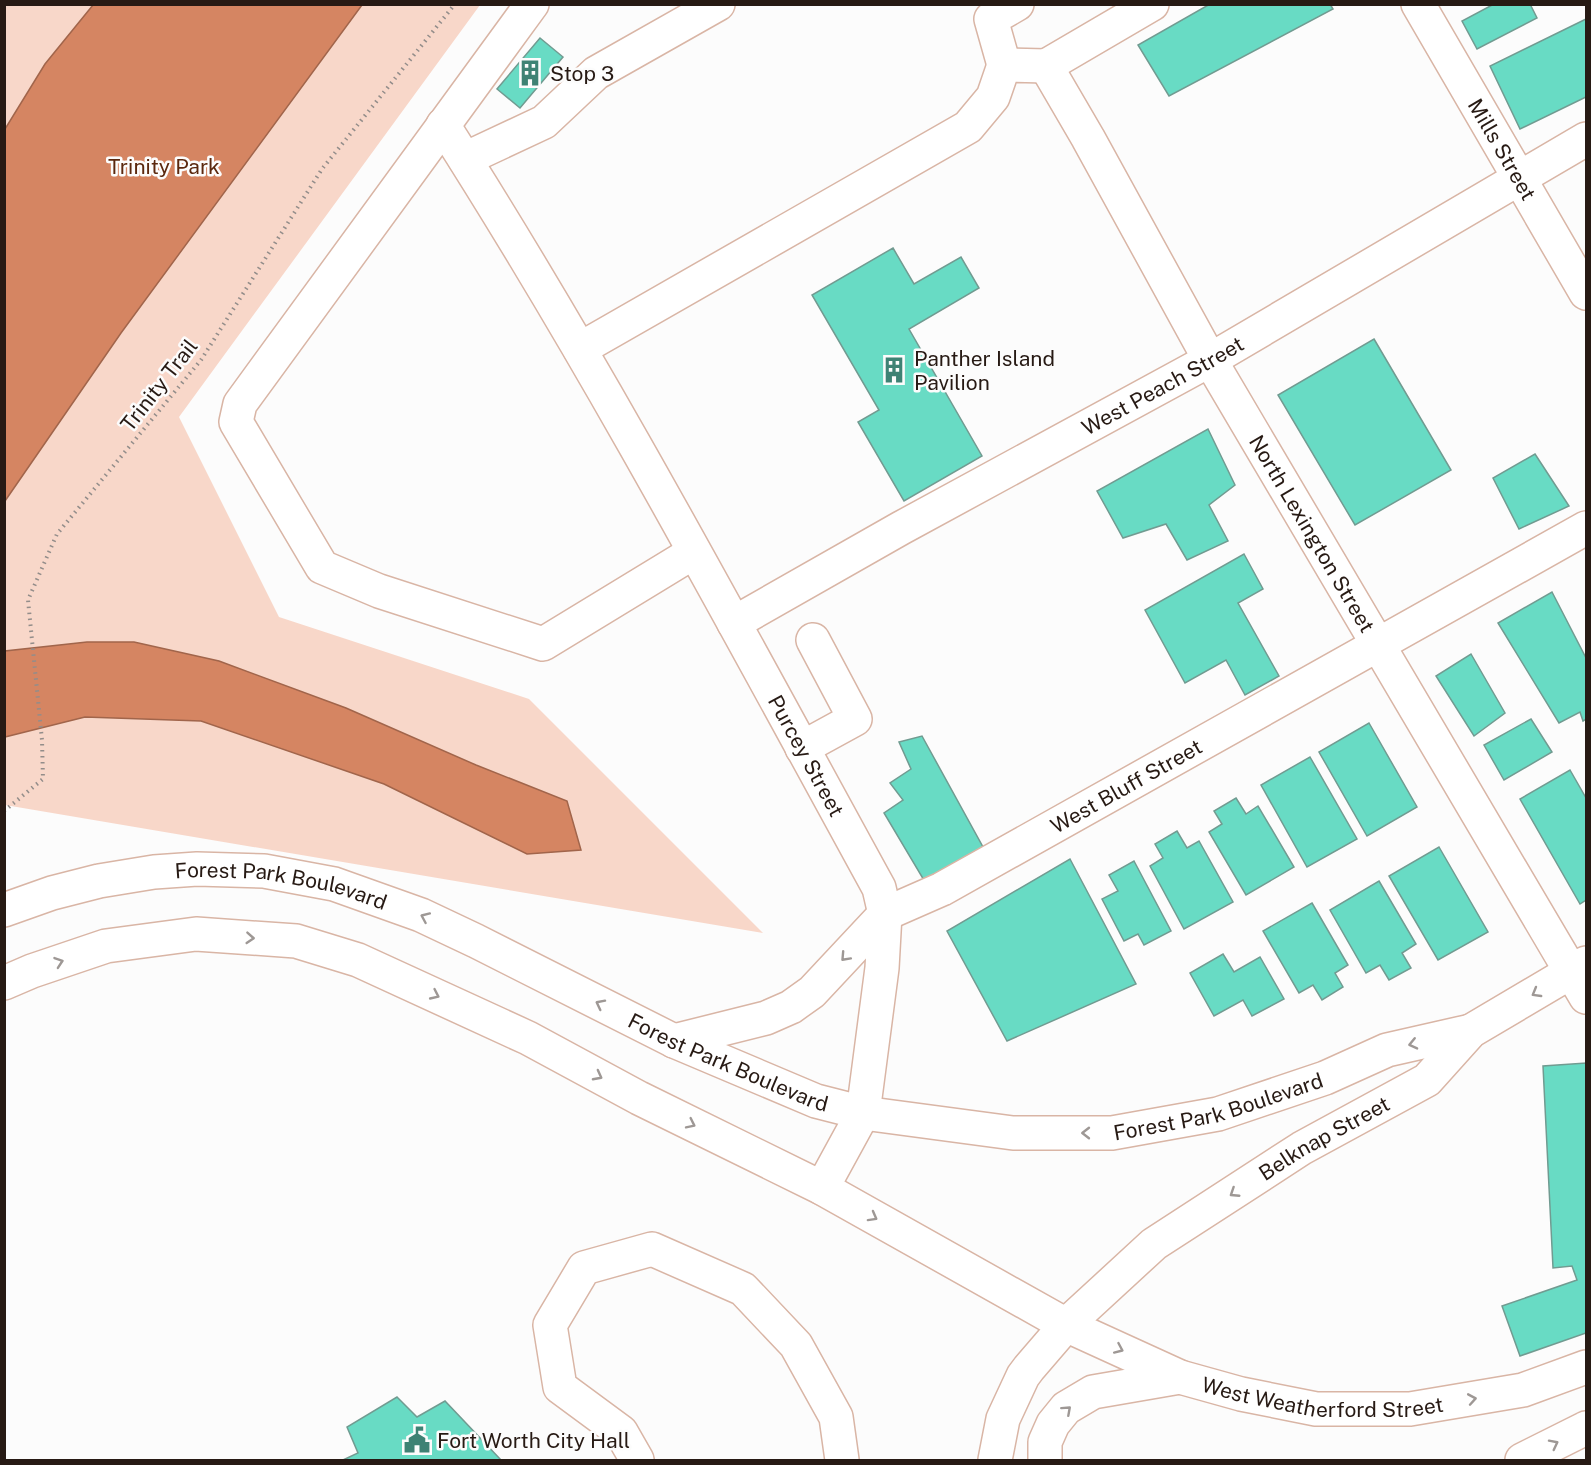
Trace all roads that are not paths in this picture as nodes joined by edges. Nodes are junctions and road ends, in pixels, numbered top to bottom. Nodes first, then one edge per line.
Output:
1 (532, 4) edge
2 (718, 4) edge
3 (1152, 4) edge
4 (1418, 4) edge
5 (997, 9) edge
6 (1004, 66) junction
7 (1046, 66) junction
8 (443, 124) junction
9 (1587, 139) edge
10 (465, 159) junction
11 (1518, 178) junction
12 (1587, 293) edge
13 (580, 350) junction
14 (1210, 360) junction
15 (1587, 528) edge
16 (694, 552) junction
17 (734, 623) junction
18 (813, 640) dead end
19 (1377, 644) junction
20 (802, 748) junction
21 (4, 910) edge
22 (885, 914) junction
23 (1582, 977) edge
24 (4, 983) edge
25 (1471, 1031) junction
26 (674, 1041) junction
27 (863, 1113) junction
28 (822, 1188) junction
29 (1066, 1325) junction
30 (1587, 1367) edge
31 (1180, 1377) junction
32 (1587, 1428) edge
33 (637, 1461) edge
34 (842, 1461) edge
35 (995, 1461) edge
36 (1045, 1461) edge
37 (1522, 1461) edge

1 - 8 street
2 - 10 street
3 - 7 street
4 - 11 street, Mills Street
5 - 6 street
6 - 7 street
6 - 13 street
7 - 14 street, North Lexington Street
8 - 10 street, Purcey Street
8 - 16 street
9 - 11 street, West Peach Street
10 - 13 street, Purcey Street
11 - 12 street, Mills Street
11 - 14 street, West Peach Street
13 - 16 street, Purcey Street
14 - 17 street, West Peach Street
14 - 19 street, North Lexington Street
15 - 19 street, West Bluff Street
16 - 17 street, Purcey Street
17 - 20 street, Purcey Street
18 - 20 street
19 - 22 street, West Bluff Street
19 - 23 street, North Lexington Street
20 - 22 street, Purcey Street
26 -> 21 street, Forest Park Boulevard
22 -> 26 street, West Bluff Street
22 - 27 street, Purcey Street
23 -> 25 street, Belknap Street
24 -> 28 street
25 -> 27 street, Forest Park Boulevard
25 -> 29 street, Belknap Street
26 - 27 street, Forest Park Boulevard
27 - 28 street, Purcey Street
28 -> 29 street
29 -> 31 street, West Weatherford Street
29 - 35 street, Belknap Street
31 -> 30 street, West Weatherford Street
36 -> 31 street
37 -> 32 street
33 - 34 street

